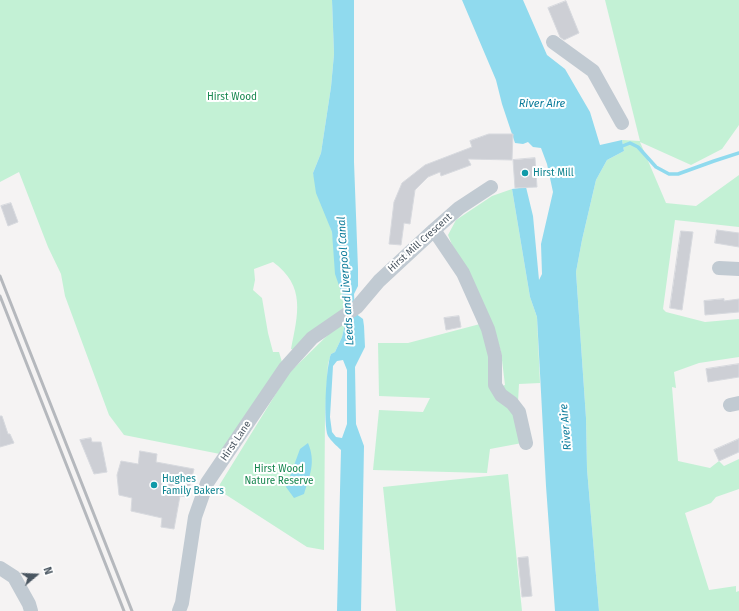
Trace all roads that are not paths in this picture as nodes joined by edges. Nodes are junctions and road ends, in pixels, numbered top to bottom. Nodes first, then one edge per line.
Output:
1 (553, 42) dead end
2 (622, 123) dead end
3 (491, 187) dead end
4 (434, 230) junction
5 (719, 268) dead end
6 (739, 269) edge
7 (357, 307) joint
8 (526, 443) dead end
9 (0, 568) edge
10 (31, 611) edge
11 (179, 611) edge

1 - 2 street
3 - 4 street, Hirst Mill Crescent
4 - 7 street, Hirst Mill Crescent
4 - 8 street
5 - 6 street
7 - 11 street, Hirst Lane
9 - 10 street

